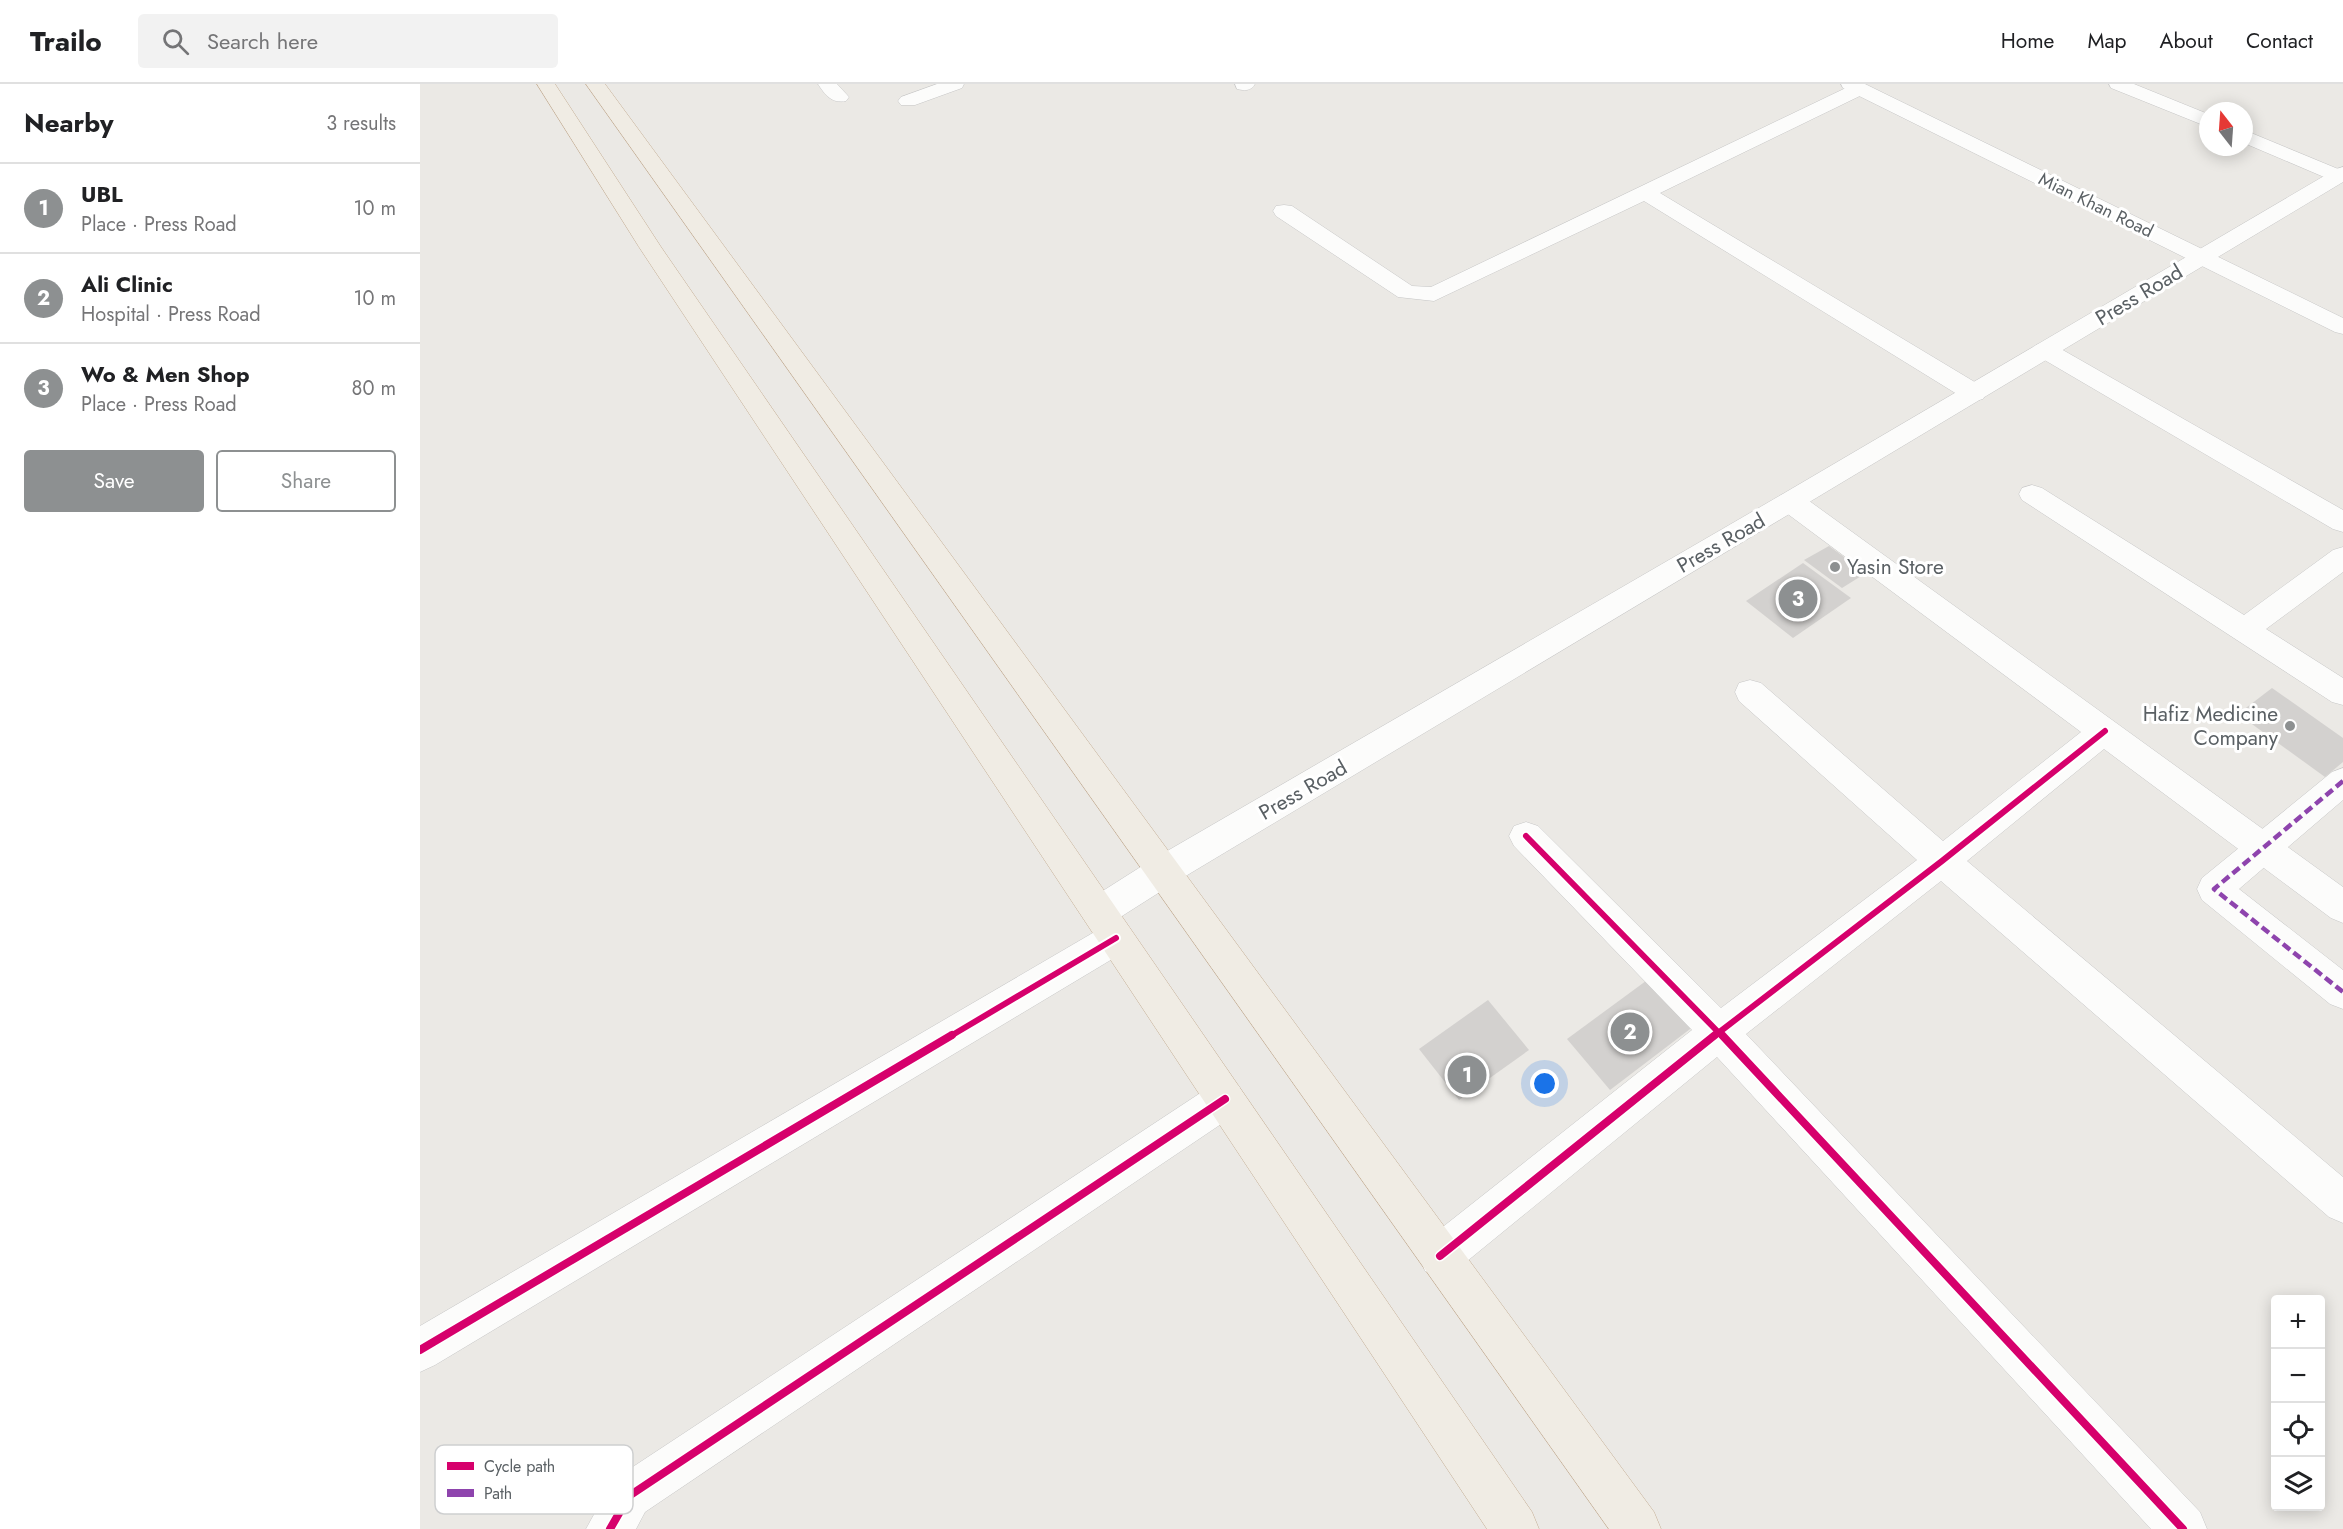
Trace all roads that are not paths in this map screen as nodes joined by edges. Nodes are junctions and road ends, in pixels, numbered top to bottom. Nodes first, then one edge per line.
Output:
1 (546, 84) edge
2 (595, 84) edge
3 (955, 84) edge
4 (2118, 84) edge
5 (1854, 86) edge
6 (908, 101) dead end
7 (2199, 117) edge
8 (2253, 140) edge
9 (2341, 174) edge
10 (1644, 192) junction
11 (1284, 210) dead end
12 (676, 238) junction
13 (2202, 257) junction
14 (2343, 327) edge
15 (2045, 350) junction
16 (1974, 393) junction
17 (2032, 494) dead end
18 (1791, 502) junction
19 (2343, 522) edge
20 (2343, 557) edge
21 (2244, 630) junction
22 (1750, 692) dead end
23 (2343, 693) edge
24 (2105, 731) junction
25 (2343, 781) edge
26 (1526, 836) dead end
27 (2262, 848) junction
28 (1942, 861) junction
29 (1162, 872) junction
30 (2343, 907) edge
31 (1108, 925) junction
32 (2343, 992) edge
33 (1719, 1032) junction
34 (1225, 1100) junction
35 (2343, 1203) edge
36 (1440, 1256) junction
37 (420, 1350) edge
38 (633, 1493) edge
39 (619, 1514) edge
40 (610, 1529) edge
41 (1515, 1529) edge
42 (1637, 1529) edge
43 (2183, 1529) edge

1 - 12 highway
2 - 12 highway
3 - 6 street
4 - 7 street
5 - 10 street
5 - 13 street, Mian Khan Road
8 - 9 street
9 - 13 street, Press Road
10 - 11 street
10 - 16 street
12 - 29 highway
12 - 31 highway
13 - 14 street, Mian Khan Road
13 - 15 street, Press Road
15 - 16 street, Press Road
15 - 19 street
16 - 18 street, Press Road
17 - 21 street
18 - 24 street
18 - 29 street, Press Road
20 - 21 street
21 - 23 street
22 - 28 street
24 - 27 street
24 - 28 street
25 - 27 street
26 - 33 street
27 - 30 street
27 - 32 street
28 - 33 street
28 - 35 street
29 - 31 street, Press Road
29 - 36 highway
31 - 34 highway
31 - 37 street, Press Road
33 - 36 street
33 - 43 street
34 - 38 street
34 - 41 highway
36 - 42 highway
39 - 40 street

